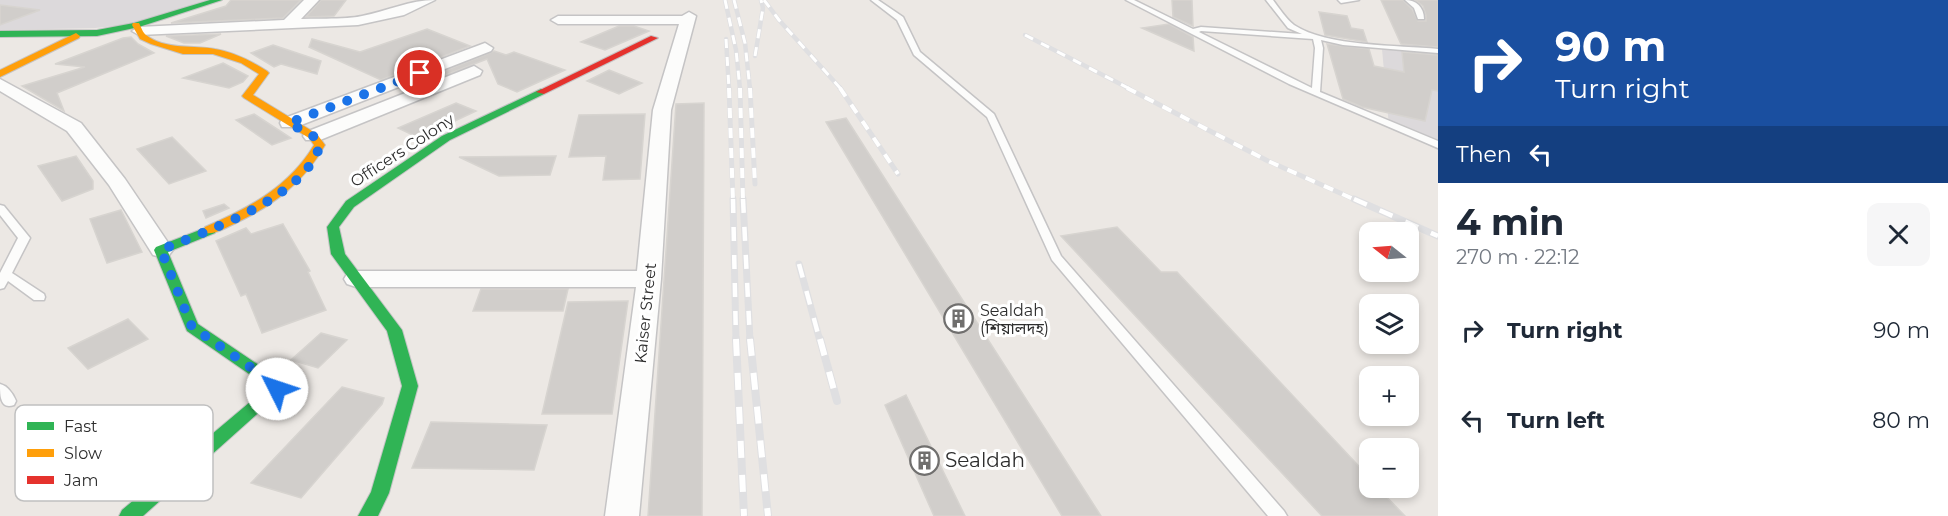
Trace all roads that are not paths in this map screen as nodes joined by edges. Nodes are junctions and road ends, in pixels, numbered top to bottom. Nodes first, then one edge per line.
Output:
1 (218, 0) edge
2 (312, 0) edge
3 (428, 0) edge
4 (874, 0) edge
5 (1129, 0) edge
6 (1269, 0) edge
7 (1356, 0) edge
8 (1408, 0) edge
9 (1341, 1) edge
10 (1421, 17) dead end
11 (558, 20) dead end
12 (286, 26) junction
13 (138, 28) junction
14 (1193, 31) junction
15 (83, 33) junction
16 (0, 34) edge
17 (1316, 37) junction
18 (654, 38) dead end
19 (485, 48) dead end
20 (1438, 51) edge
21 (474, 71) dead end
22 (0, 74) edge
23 (0, 84) edge
24 (1316, 93) junction
25 (289, 123) junction
26 (313, 136) junction
27 (1438, 145) edge
28 (0, 208) edge
29 (161, 250) junction
30 (356, 279) junction
31 (649, 279) junction
32 (3, 280) edge
33 (39, 297) dead end
34 (213, 445) edge
35 (147, 501) edge
36 (129, 516) edge
37 (368, 516) edge
38 (622, 516) edge
39 (1278, 516) edge

1 - 13 street
2 - 12 street
3 - 12 street
4 - 39 lane
5 - 14 lane
6 - 17 lane
7 - 9 lane
8 - 10 lane
11 - 31 street, Kaiser Street
12 - 13 street
13 - 15 street
13 - 25 street
14 - 17 lane
14 - 24 lane
15 - 16 street
15 - 22 street
17 - 20 lane
17 - 24 lane
18 - 30 street, Officers Colony
19 - 25 street
21 - 26 street
23 - 29 street
24 - 27 lane
25 - 26 street
26 - 29 street
28 - 32 lane
29 - 34 street
30 - 31 street
30 - 37 street, Officers Colony
31 - 38 street, Kaiser Street
32 - 33 lane
35 - 36 street

